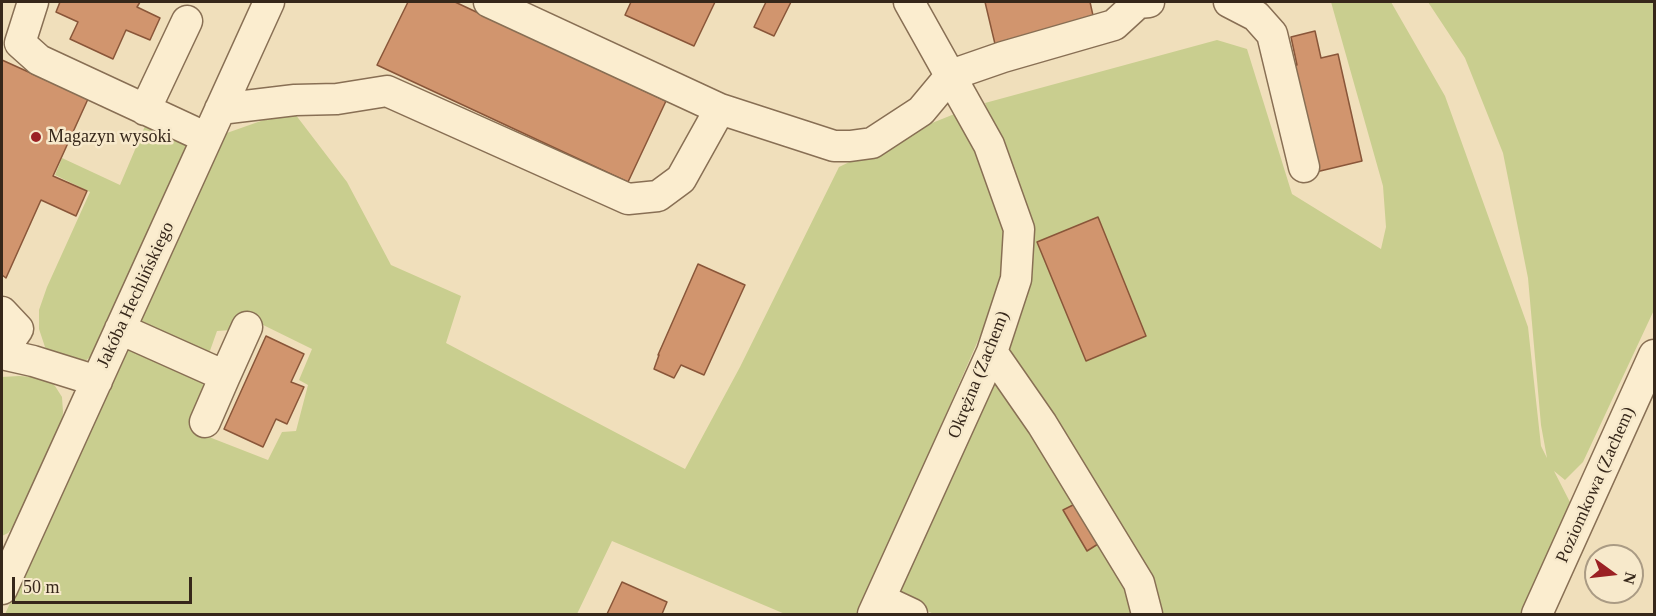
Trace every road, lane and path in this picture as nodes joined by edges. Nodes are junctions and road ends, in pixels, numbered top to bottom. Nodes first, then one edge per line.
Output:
1 (33, 2) edge
2 (269, 2) edge
3 (489, 2) edge
4 (909, 2) edge
5 (1149, 2) edge
6 (1229, 2) edge
7 (1261, 9) edge
8 (187, 21) dead end
9 (11, 40) edge
10 (951, 75) junction
11 (220, 109) junction
12 (720, 109) junction
13 (145, 110) junction
14 (207, 138) junction
15 (1304, 167) dead end
16 (2, 312) edge
17 (247, 327) dead end
18 (120, 329) junction
19 (992, 352) junction
20 (2, 353) edge
21 (1654, 355) edge
22 (225, 376) junction
23 (96, 381) junction
24 (205, 422) dead end
25 (4, 575) edge
26 (876, 607) edge
27 (912, 615) edge
28 (1147, 615) edge
29 (1537, 615) edge

1 - 9 street
2 - 11 street, Jakóba Hechlińskiego
3 - 12 street
4 - 10 street, Okrężna (Zachem)
5 - 10 street
6 - 7 street
7 - 15 street
8 - 13 street
9 - 13 street
10 - 12 street
10 - 19 street, Okrężna (Zachem)
11 - 12 street
11 - 14 street, Jakóba Hechlińskiego
13 - 14 street
14 - 18 street, Jakóba Hechlińskiego
16 - 20 street
17 - 22 street
18 - 22 street
18 - 23 street, Jakóba Hechlińskiego
19 - 26 street, Okrężna (Zachem)
19 - 28 street
20 - 23 street
21 - 29 street, Poziomkowa (Zachem)
22 - 24 street
23 - 25 street, Jakóba Hechlińskiego
26 - 27 street

